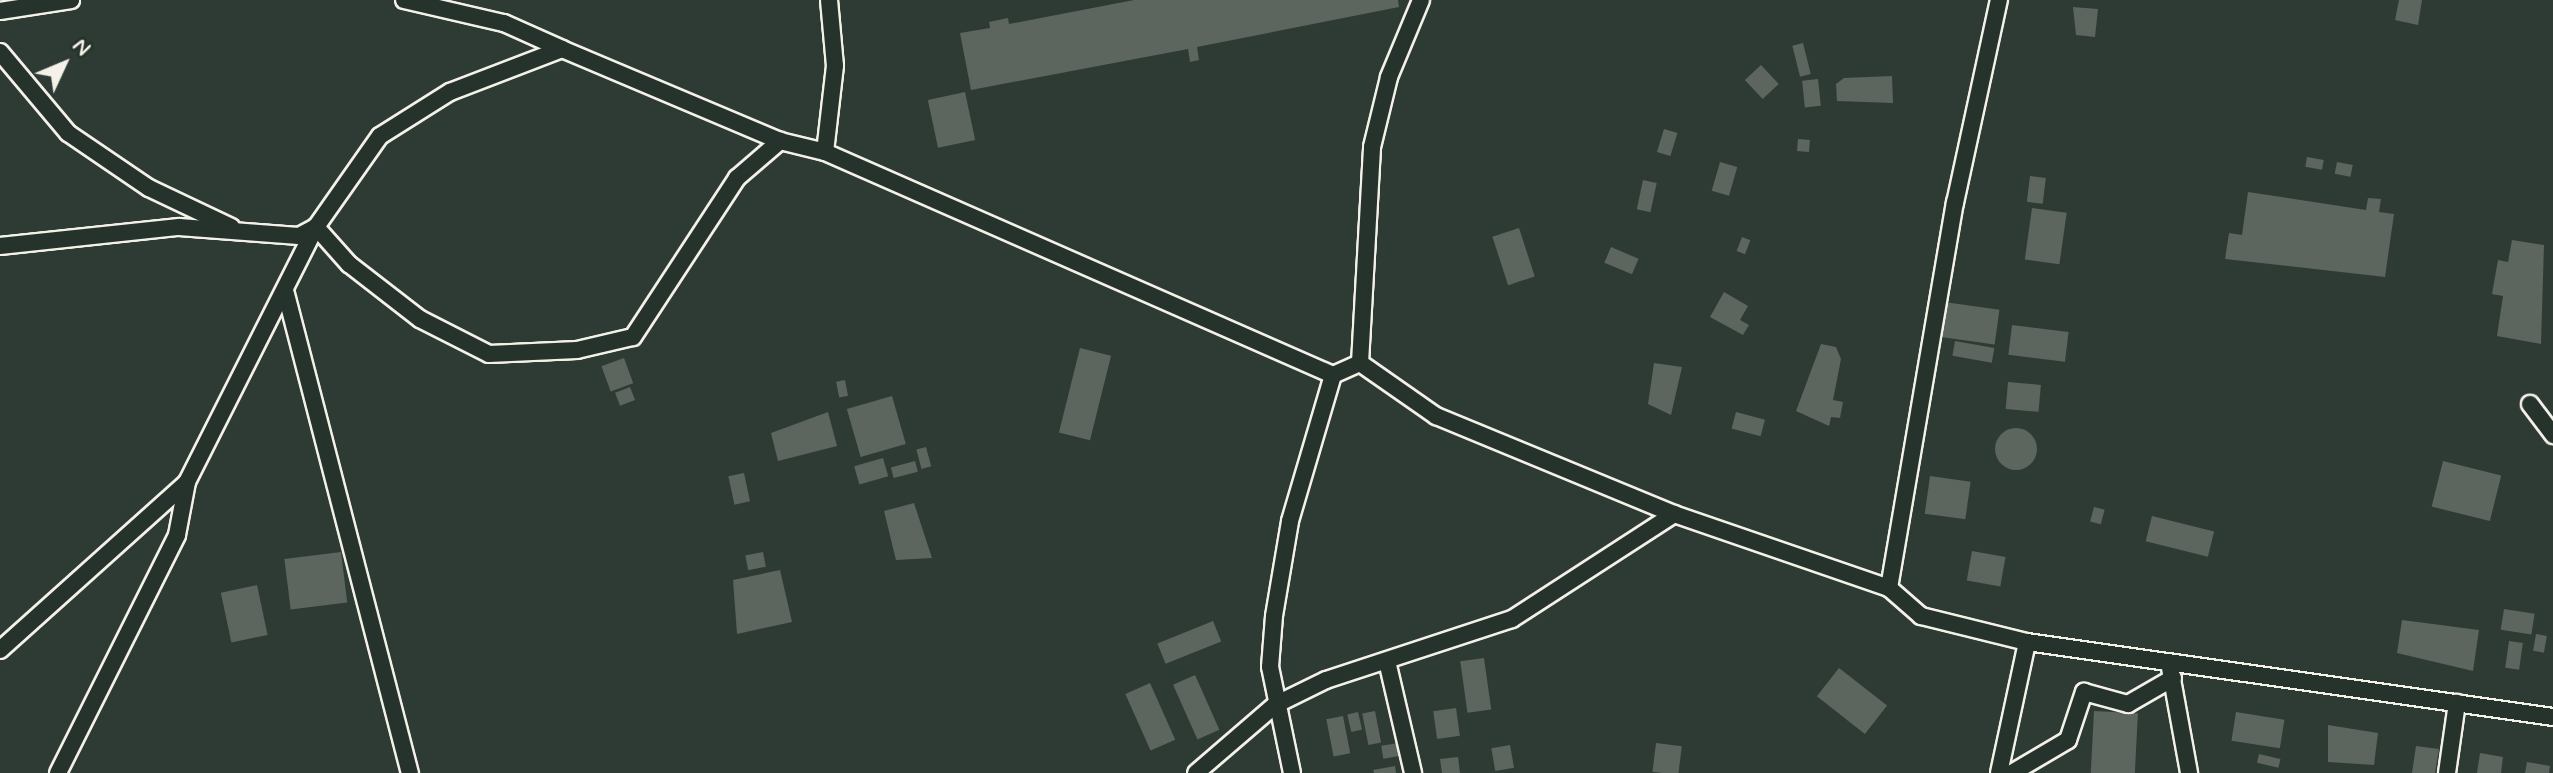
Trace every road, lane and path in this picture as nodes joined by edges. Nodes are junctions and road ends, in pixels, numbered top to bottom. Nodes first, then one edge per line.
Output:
1 (71, 0) edge
2 (829, 0) edge
3 (1421, 0) edge
4 (1999, 0) edge
5 (410, 1) edge
6 (0, 11) edge
7 (562, 49) junction
8 (0, 52) edge
9 (780, 141) junction
10 (825, 152) junction
11 (316, 227) junction
12 (239, 232) junction
13 (0, 246) edge
14 (286, 294) junction
15 (1360, 363) junction
16 (1333, 375) junction
17 (2530, 404) dead end
18 (2553, 435) edge
19 (187, 482) junction
20 (1674, 514) junction
21 (1889, 588) junction
22 (2027, 642) junction
23 (0, 650) edge
24 (1387, 661) junction
25 (2168, 661) junction
26 (2173, 678) junction
27 (2457, 703) junction
28 (1275, 705) junction
29 (2553, 717) edge
30 (58, 773) edge
31 (410, 773) edge
32 (1196, 773) edge
33 (1292, 773) edge
34 (1413, 773) edge
35 (1999, 773) edge
36 (2012, 773) edge
37 (2189, 773) edge
38 (2447, 773) edge

1 - 6 street
2 - 10 street
3 - 15 street
4 - 21 street
5 - 7 street
7 - 9 street
7 - 11 street
8 - 12 street
9 - 10 street
9 - 11 street
10 - 16 street
11 - 12 street
11 - 14 street
12 - 13 street
14 - 19 street
14 - 31 street
15 - 16 street
15 - 20 street
16 - 28 street
17 - 18 street
19 - 23 street
19 - 30 street
20 - 21 street
20 - 24 street
21 - 22 street
22 - 25 street
22 - 35 street
24 - 28 street
24 - 34 street
25 - 26 street
25 - 27 street
26 - 36 street
26 - 37 street
27 - 29 street
27 - 38 street
28 - 32 street
28 - 33 street

